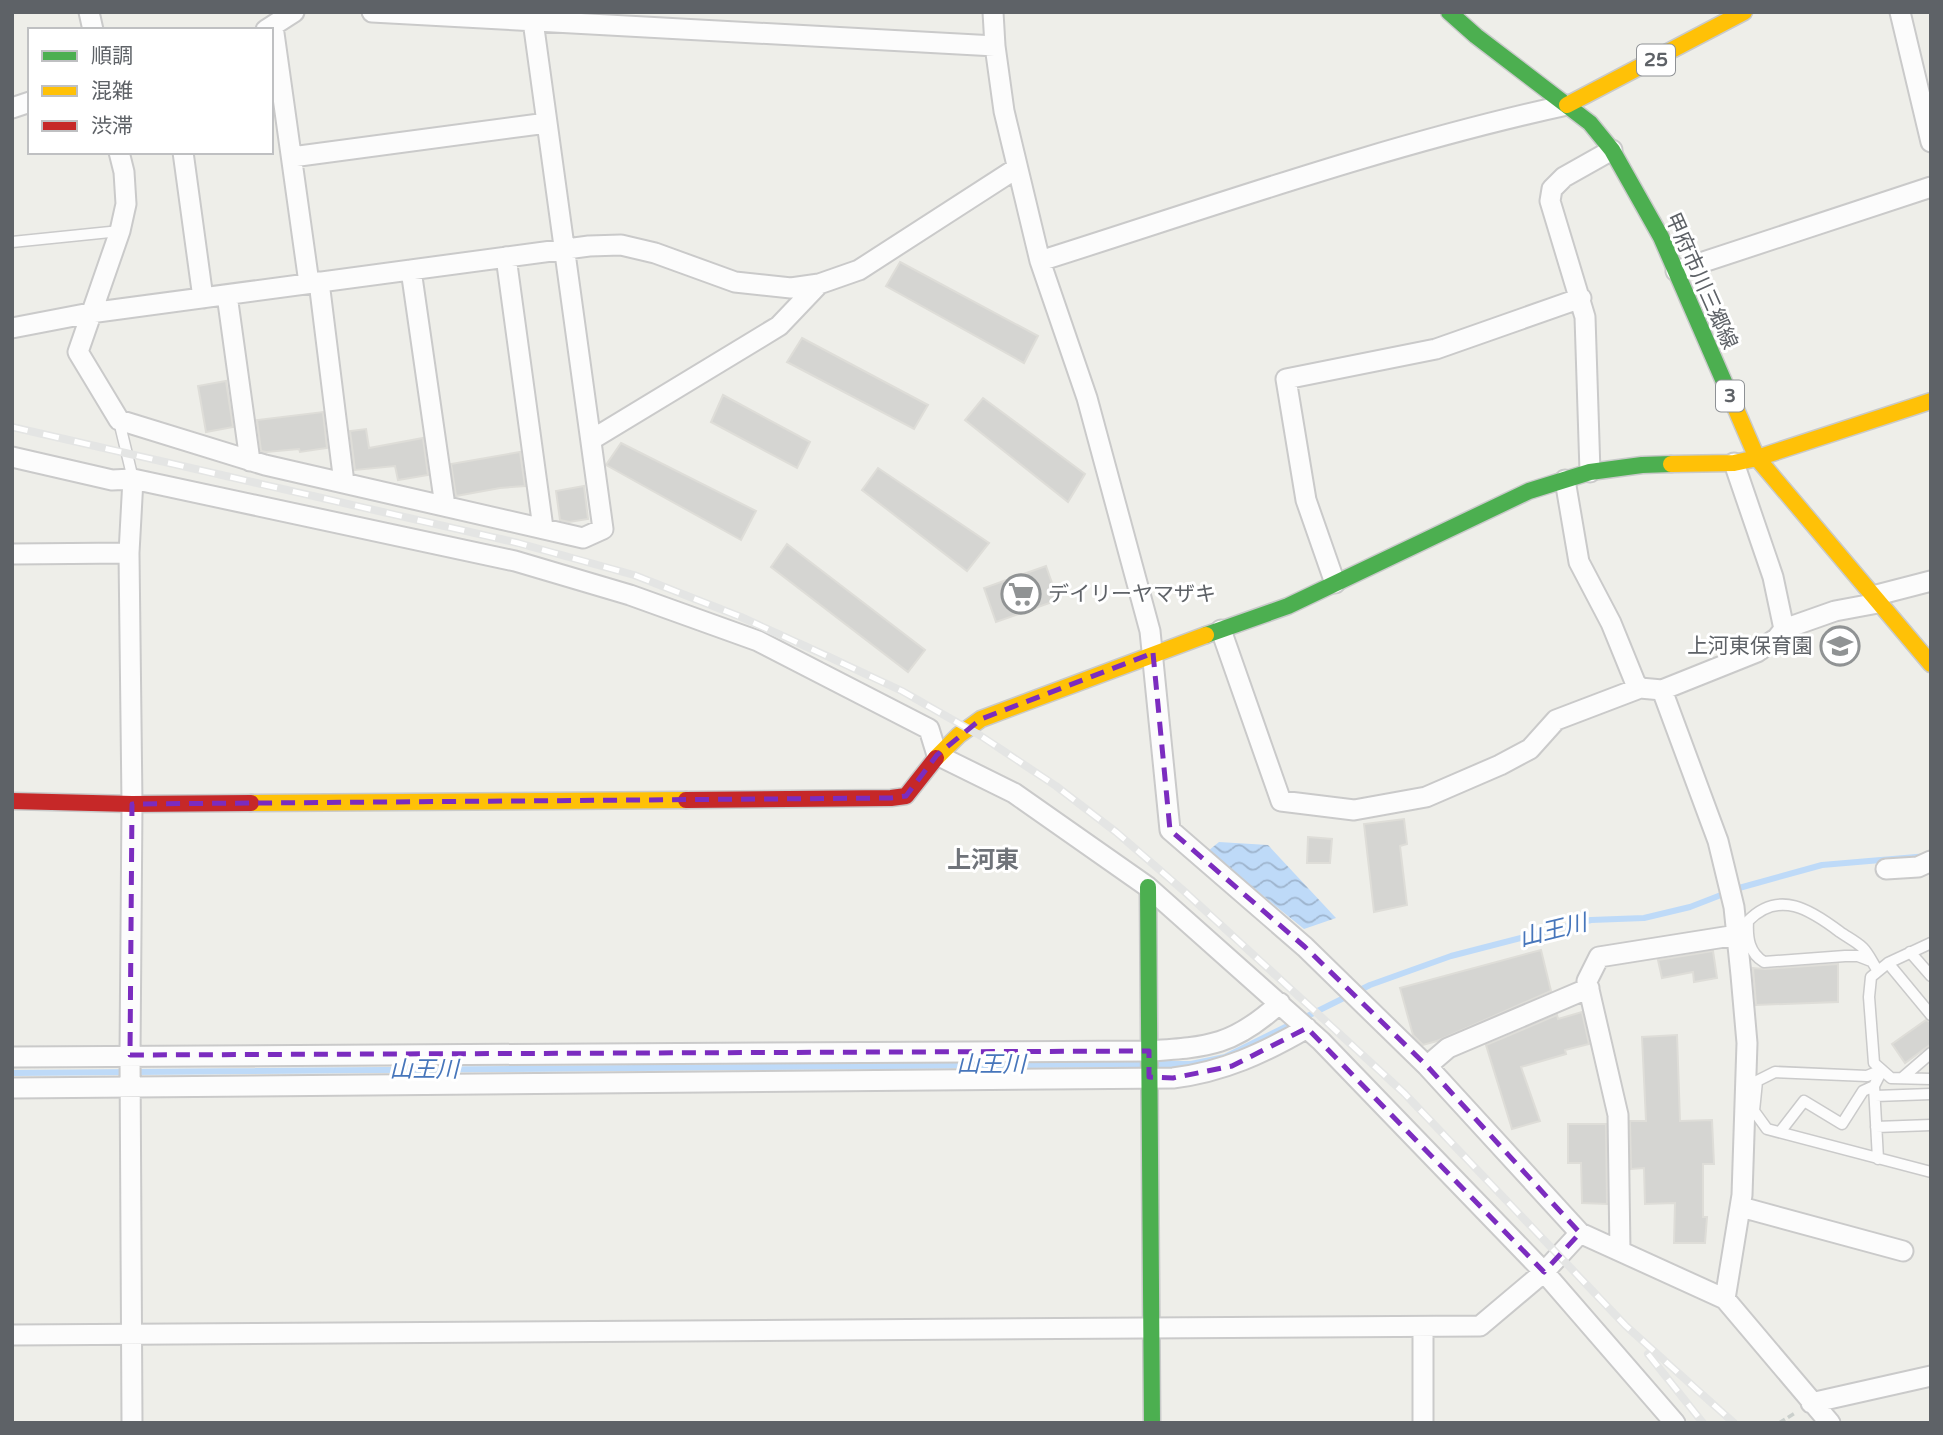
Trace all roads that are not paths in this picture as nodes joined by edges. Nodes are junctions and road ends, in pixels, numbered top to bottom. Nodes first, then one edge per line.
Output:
1 (294, 12) edge
2 (372, 12) edge
3 (993, 12) edge
4 (1449, 12) edge
5 (1744, 12) edge
6 (1900, 12) edge
7 (533, 21) junction
8 (270, 28) edge
9 (273, 46) edge
10 (995, 46) junction
11 (1567, 105) junction
12 (547, 123) junction
13 (1931, 142) edge
14 (1612, 150) junction
15 (120, 154) edge
16 (183, 154) edge
17 (292, 157) junction
18 (1017, 168) junction
19 (1931, 187) edge
20 (120, 231) junction
21 (12, 242) edge
22 (565, 249) junction
23 (506, 257) junction
24 (1040, 261) junction
25 (411, 270) junction
26 (1676, 271) junction
27 (314, 283) junction
28 (819, 284) junction
29 (227, 295) junction
30 (203, 298) junction
31 (1581, 298) junction
32 (90, 313) junction
33 (12, 328) edge
34 (1931, 401) edge
35 (119, 420) junction
36 (591, 440) junction
37 (12, 457) edge
38 (1757, 458) junction
39 (250, 461) junction
40 (1734, 463) junction
41 (1591, 472) junction
42 (133, 479) junction
43 (1565, 480) junction
44 (344, 483) junction
45 (445, 506) junction
46 (543, 528) junction
47 (129, 553) junction
48 (12, 554) edge
49 (1931, 581) edge
50 (1335, 583) junction
51 (1875, 599) junction
52 (1221, 629) junction
53 (1784, 629) junction
54 (1153, 653) junction
55 (1931, 664) edge
56 (1640, 688) junction
57 (1662, 690) junction
58 (937, 755) junction
59 (12, 801) edge
60 (132, 804) junction
61 (1927, 863) edge
62 (1886, 869) dead end
63 (1148, 887) junction
64 (1737, 935) junction
65 (1931, 943) edge
66 (1910, 952) junction
67 (1871, 961) junction
68 (1888, 963) junction
69 (1878, 971) junction
70 (1931, 976) edge
71 (1589, 988) junction
72 (1931, 1016) edge
73 (1295, 1017) junction
74 (1149, 1051) junction
75 (1931, 1053) edge
76 (12, 1057) edge
77 (1427, 1066) junction
78 (1882, 1070) junction
79 (130, 1071) junction
80 (1149, 1077) junction
81 (1902, 1078) junction
82 (1931, 1079) edge
83 (12, 1088) edge
84 (1875, 1091) junction
85 (1931, 1094) edge
86 (1750, 1105) junction
87 (1931, 1125) edge
88 (1876, 1128) junction
89 (1780, 1132) junction
90 (1878, 1159) junction
91 (1931, 1171) edge
92 (1741, 1207) junction
93 (1580, 1233) junction
94 (1620, 1251) junction
95 (1903, 1251) dead end
96 (1544, 1272) junction
97 (1725, 1299) junction
98 (1423, 1327) junction
99 (1151, 1328) junction
100 (132, 1334) junction
101 (12, 1335) edge
102 (1931, 1376) edge
103 (1811, 1403) junction
104 (132, 1423) edge
105 (1152, 1423) edge
106 (1423, 1423) edge
107 (1675, 1423) edge
108 (1830, 1423) edge

1 - 8 street
2 - 7 street
3 - 10 street
4 - 11 street, 甲府市川三郷線 / 3
5 - 11 street, 25
6 - 13 street
7 - 10 street
7 - 12 street
9 - 17 street
10 - 18 street
11 - 14 street, 甲府市川三郷線 / 3
11 - 24 street
12 - 17 street
12 - 22 street
14 - 26 street, 甲府市川三郷線 / 3
14 - 31 street
15 - 20 street
16 - 30 street
17 - 27 street
18 - 24 street
18 - 28 street
19 - 26 street
20 - 21 lane
20 - 32 street
22 - 23 street
22 - 28 street
22 - 36 street
23 - 25 street
23 - 46 street
24 - 54 street
25 - 27 street
25 - 45 street
26 - 38 street, 甲府市川三郷線 / 3
27 - 29 street
27 - 44 street
28 - 36 street
29 - 30 street
29 - 39 street
30 - 32 street
31 - 41 street
31 - 50 street
32 - 33 street
32 - 35 street
34 - 38 street
35 - 39 street
35 - 42 lane
36 - 46 street
37 - 42 street
38 - 40 street
38 - 51 street, 甲府市川三郷線 / 3
39 - 44 street
40 - 41 street
40 - 53 street
41 - 43 street
42 - 47 street
42 - 58 street
43 - 50 street
43 - 56 street
44 - 45 street
45 - 46 street
47 - 48 street
47 - 60 street
49 - 51 street
50 - 52 street
51 - 53 street
51 - 55 street, 甲府市川三郷線 / 3
52 - 54 street
52 - 56 street
53 - 57 street
54 - 58 street
54 - 77 street
56 - 57 street
57 - 64 street
58 - 60 street
58 - 63 street
59 - 60 street
60 - 79 street
61 - 62 street
63 - 73 street
63 - 74 street
64 - 71 street
64 - 86 street
65 - 66 lane
66 - 68 lane
66 - 70 lane
67 - 67 lane
67 - 69 lane
68 - 69 lane
68 - 72 lane
69 - 78 lane
71 - 77 street
71 - 94 street
73 - 74 street
73 - 80 street
73 - 96 street
74 - 79 street
74 - 80 street
75 - 81 lane
76 - 79 street
77 - 93 street
78 - 81 lane
78 - 84 lane
78 - 86 lane
79 - 80 street
79 - 83 street
79 - 100 street
80 - 99 street
81 - 82 lane
84 - 85 lane
84 - 88 lane
84 - 89 lane
86 - 89 lane
86 - 92 street
87 - 88 lane
88 - 90 lane
89 - 90 lane
90 - 91 lane
92 - 95 street
92 - 97 street
93 - 94 street
93 - 96 street
94 - 97 street
96 - 98 street
96 - 107 street
97 - 103 street
98 - 99 street
98 - 106 street
99 - 100 street
99 - 105 street
100 - 101 street
100 - 104 street
102 - 103 street
103 - 108 street

